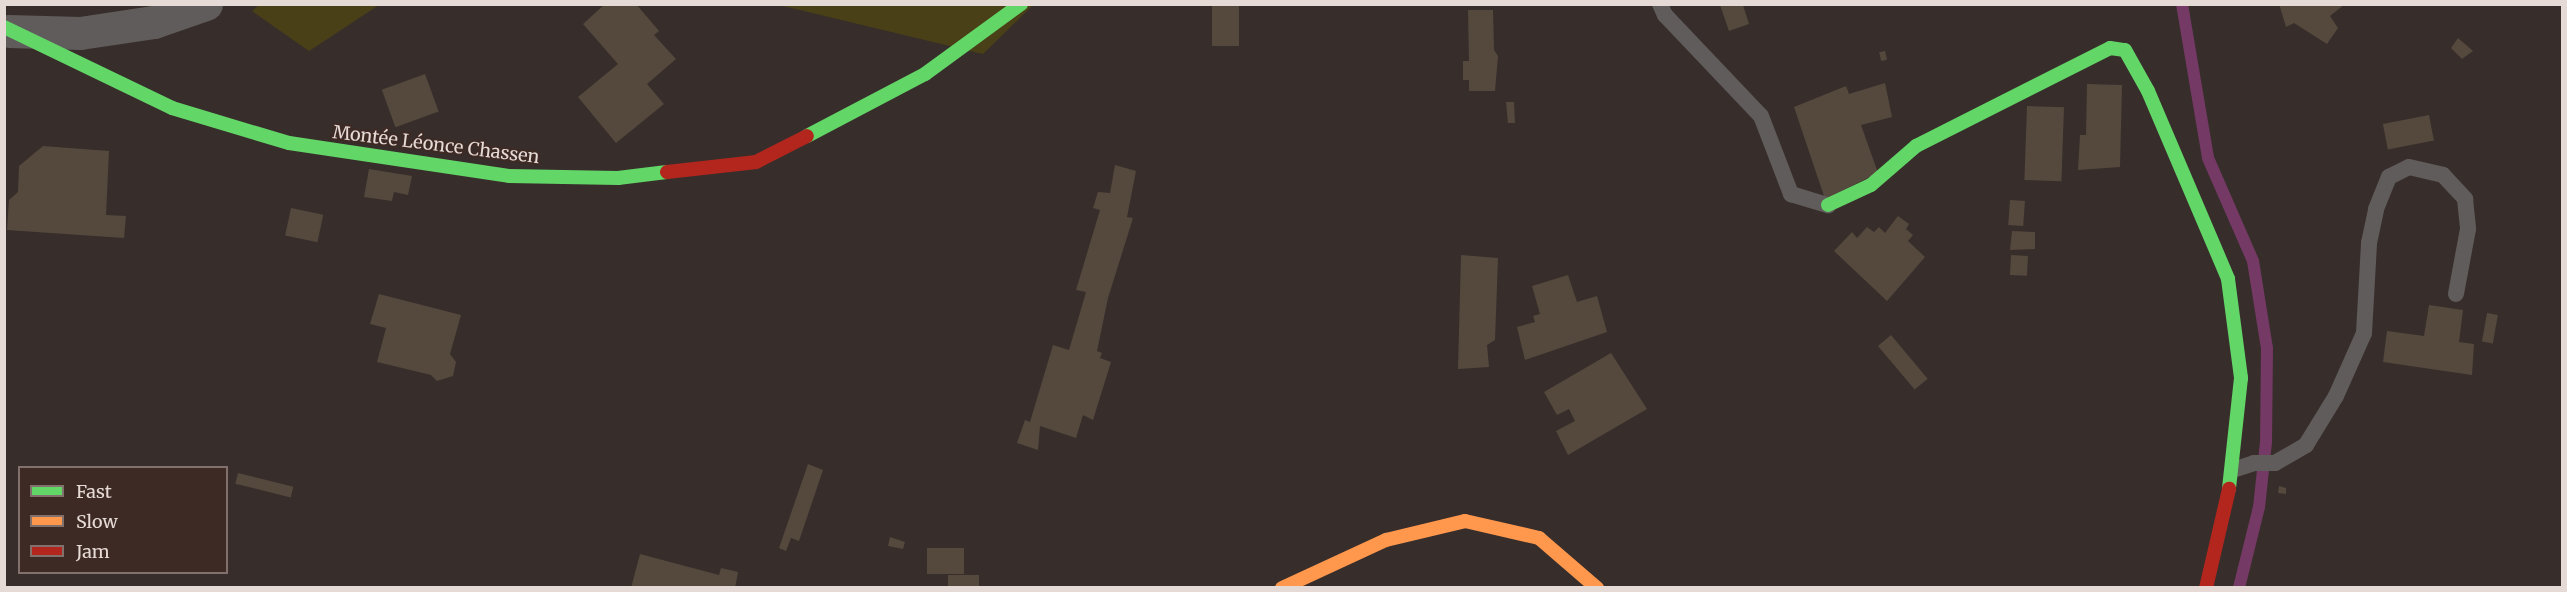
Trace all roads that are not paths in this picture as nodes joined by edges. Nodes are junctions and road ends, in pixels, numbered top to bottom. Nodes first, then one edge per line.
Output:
1 (206, 4) edge
2 (1021, 4) edge
3 (1660, 4) edge
4 (7, 29) edge
5 (1828, 205) joint
6 (2456, 294) dead end
7 (2233, 470) junction
8 (1282, 588) edge
9 (1597, 588) edge
10 (2206, 588) edge

1 - 4 street
2 - 4 street, Montée Léonce Chassen
3 - 5 lane
5 - 7 street
6 - 7 lane
7 - 10 street
8 - 9 street

